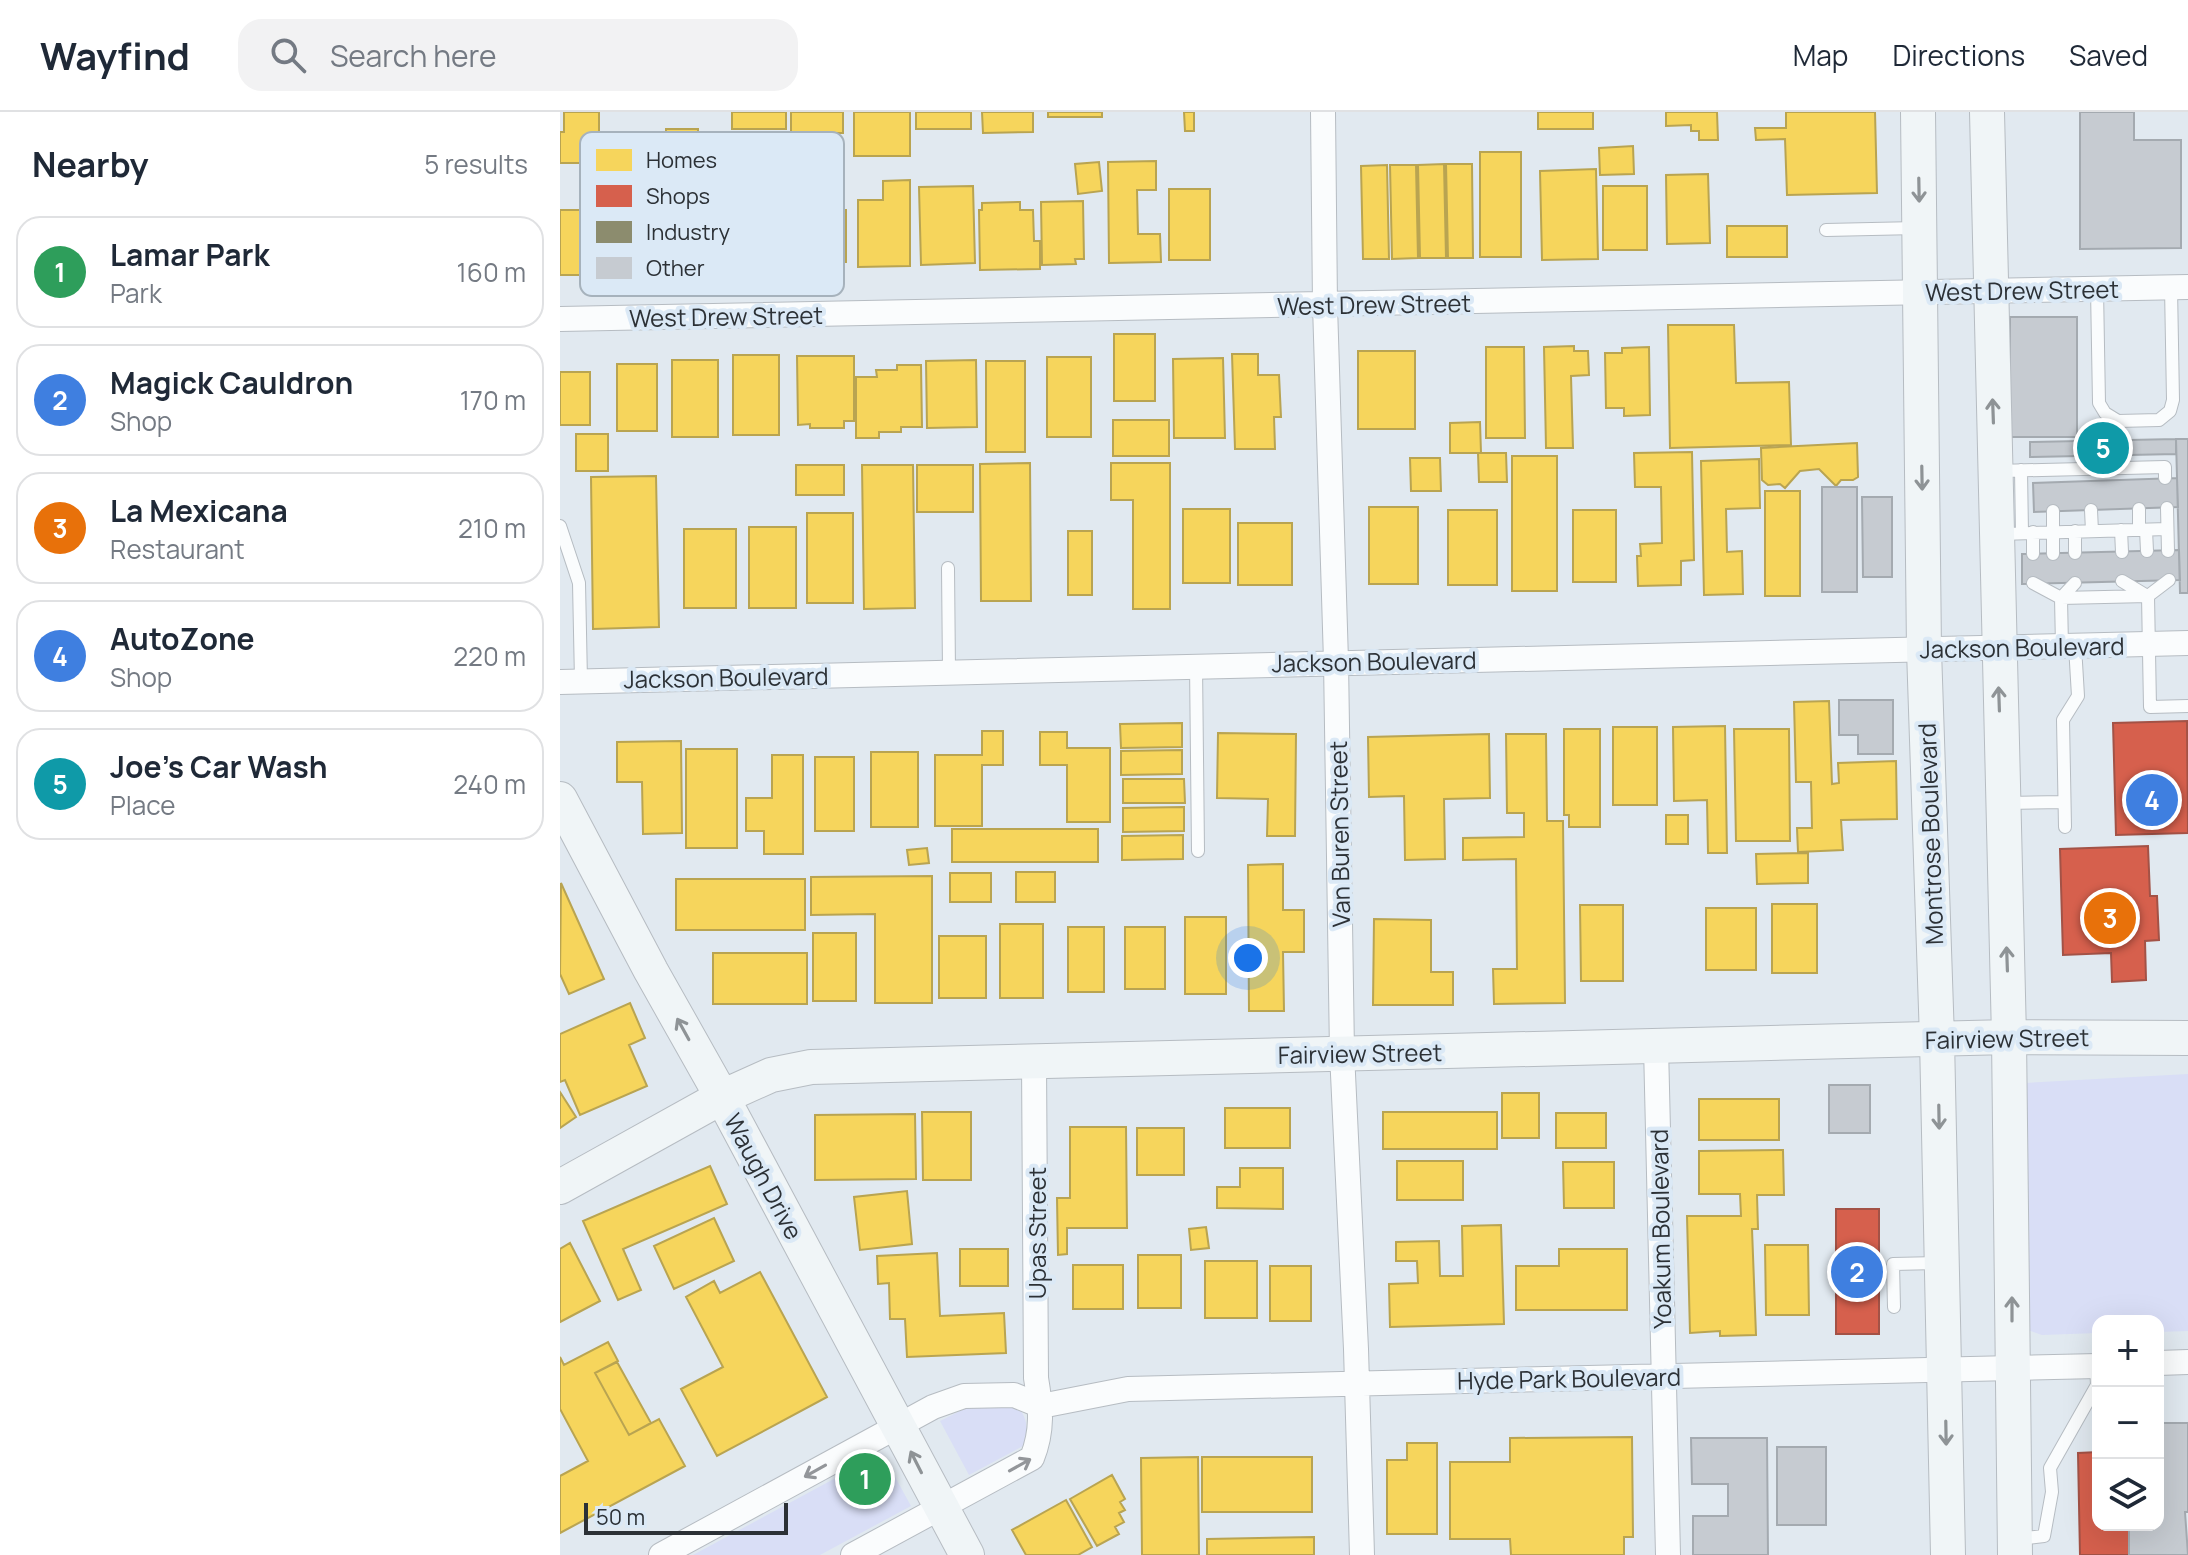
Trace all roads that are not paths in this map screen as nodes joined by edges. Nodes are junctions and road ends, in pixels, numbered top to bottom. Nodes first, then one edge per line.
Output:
1 (1323, 112) edge
2 (1918, 112) edge
3 (1987, 112) edge
4 (1920, 228) junction
5 (1826, 230) dead end
6 (2180, 287) edge
7 (2097, 289) junction
8 (1989, 291) junction
9 (1920, 292) junction
10 (1325, 305) junction
11 (560, 319) edge
12 (2007, 471) junction
13 (2165, 478) dead end
14 (2167, 508) dead end
15 (2139, 509) dead end
16 (2091, 510) dead end
17 (2053, 511) dead end
18 (560, 526) edge
19 (2167, 529) junction
20 (2121, 530) junction
21 (2142, 530) junction
22 (2075, 531) junction
23 (2092, 531) junction
24 (2053, 532) junction
25 (2017, 533) junction
26 (2147, 551) dead end
27 (2168, 551) dead end
28 (2122, 552) dead end
29 (2075, 553) dead end
30 (2033, 554) dead end
31 (2053, 554) dead end
32 (948, 568) dead end
33 (2169, 580) dead end
34 (2122, 581) dead end
35 (2148, 581) dead end
36 (2033, 583) dead end
37 (2054, 583) dead end
38 (2075, 583) dead end
39 (2148, 596) junction
40 (2061, 598) junction
41 (2188, 643) edge
42 (2148, 644) junction
43 (2068, 646) junction
44 (1998, 648) junction
45 (1924, 650) junction
46 (1336, 661) junction
47 (1196, 665) junction
48 (949, 672) junction
49 (571, 681) edge
50 (2188, 706) edge
51 (2064, 802) junction
52 (2002, 803) junction
53 (565, 820) edge
54 (2065, 827) dead end
55 (1198, 851) dead end
56 (2009, 1037) junction
57 (2188, 1038) edge
58 (1937, 1039) junction
59 (1656, 1046) junction
60 (1342, 1053) junction
61 (1034, 1061) junction
62 (722, 1097) junction
63 (560, 1187) edge
64 (1941, 1262) junction
65 (1894, 1307) dead end
66 (2188, 1362) edge
67 (2164, 1363) edge
68 (2092, 1366) edge
69 (2013, 1368) junction
70 (1944, 1371) junction
71 (1663, 1376) junction
72 (1357, 1382) junction
73 (2095, 1387) edge
74 (1041, 1406) junction
75 (898, 1426) junction
76 (2032, 1469) junction
77 (940, 1509) junction
78 (2015, 1547) edge
79 (661, 1555) edge
80 (853, 1555) edge
81 (967, 1555) edge
82 (1362, 1555) edge
83 (1668, 1555) edge
84 (1948, 1555) edge

1 - 10 street, Van Buren Street
2 -> 4 main road, Montrose Boulevard
3 - 8 main road
4 - 5 lane
4 - 9 main road, Montrose Boulevard
6 - 7 street, West Drew Street
6 - 7 lane
7 - 8 street, West Drew Street
8 - 9 street, West Drew Street
12 -> 8 main road
9 - 10 street, West Drew Street
9 -> 45 main road, Montrose Boulevard
10 - 11 street, West Drew Street
10 - 46 street, Van Buren Street
12 - 13 lane
12 - 25 main road
14 - 19 lane
15 - 21 lane
16 - 23 lane
17 - 24 lane
18 - 49 lane
19 - 21 lane
19 - 27 lane
20 - 21 lane
20 - 23 lane
20 - 28 lane
21 - 26 lane
22 - 23 lane
22 - 24 lane
22 - 29 lane
24 - 25 lane
24 - 31 lane
25 - 30 lane
25 - 44 main road
32 - 48 lane
33 - 39 lane
34 - 39 lane
35 - 39 lane
36 - 40 lane
37 - 40 lane
38 - 40 lane
39 - 40 lane
39 - 42 lane
40 - 43 lane
41 - 42 street, Jackson Boulevard
42 - 43 street, Jackson Boulevard
42 - 50 lane
43 - 44 street, Jackson Boulevard
43 - 51 lane
44 - 45 street, Jackson Boulevard
52 -> 44 main road
45 - 46 street, Jackson Boulevard
45 - 58 main road, Montrose Boulevard
46 - 47 street, Jackson Boulevard
46 - 60 street, Van Buren Street
47 - 48 street, Jackson Boulevard
47 - 55 lane
48 - 49 street, Jackson Boulevard
51 - 52 lane
51 - 54 lane
56 -> 52 main road
62 -> 53 main road, Waugh Drive
56 - 57 main road, Fairview Street
56 - 58 main road, Fairview Street
69 -> 56 main road
58 - 59 main road, Fairview Street
58 -> 64 main road, Montrose Boulevard
59 - 60 main road, Fairview Street
59 - 71 street, Yoakum Boulevard
60 - 61 main road, Fairview Street
60 - 72 street, Van Buren Street
61 - 62 main road, Fairview Street
61 - 74 street, Upas Street
62 - 63 main road, Fairview Street
62 - 75 main road, Waugh Drive
64 - 65 lane
64 - 70 main road, Montrose Boulevard
66 - 67 street
68 - 69 street, Hyde Park Boulevard
69 - 70 street, Hyde Park Boulevard
69 - 76 main road
70 - 71 street, Hyde Park Boulevard
70 -> 84 main road, Montrose Boulevard
71 - 72 street, Hyde Park Boulevard
71 - 83 street, Yoakum Boulevard
72 - 74 street, Hyde Park Boulevard
72 - 82 street, Van Buren Street
73 - 76 lane
74 - 75 street, Hyde Park Boulevard
77 -> 74 street
77 -> 75 main road, Waugh Drive
75 -> 79 street, Hyde Park Boulevard
76 - 78 main road
77 - 80 street
77 - 81 main road, Waugh Drive

